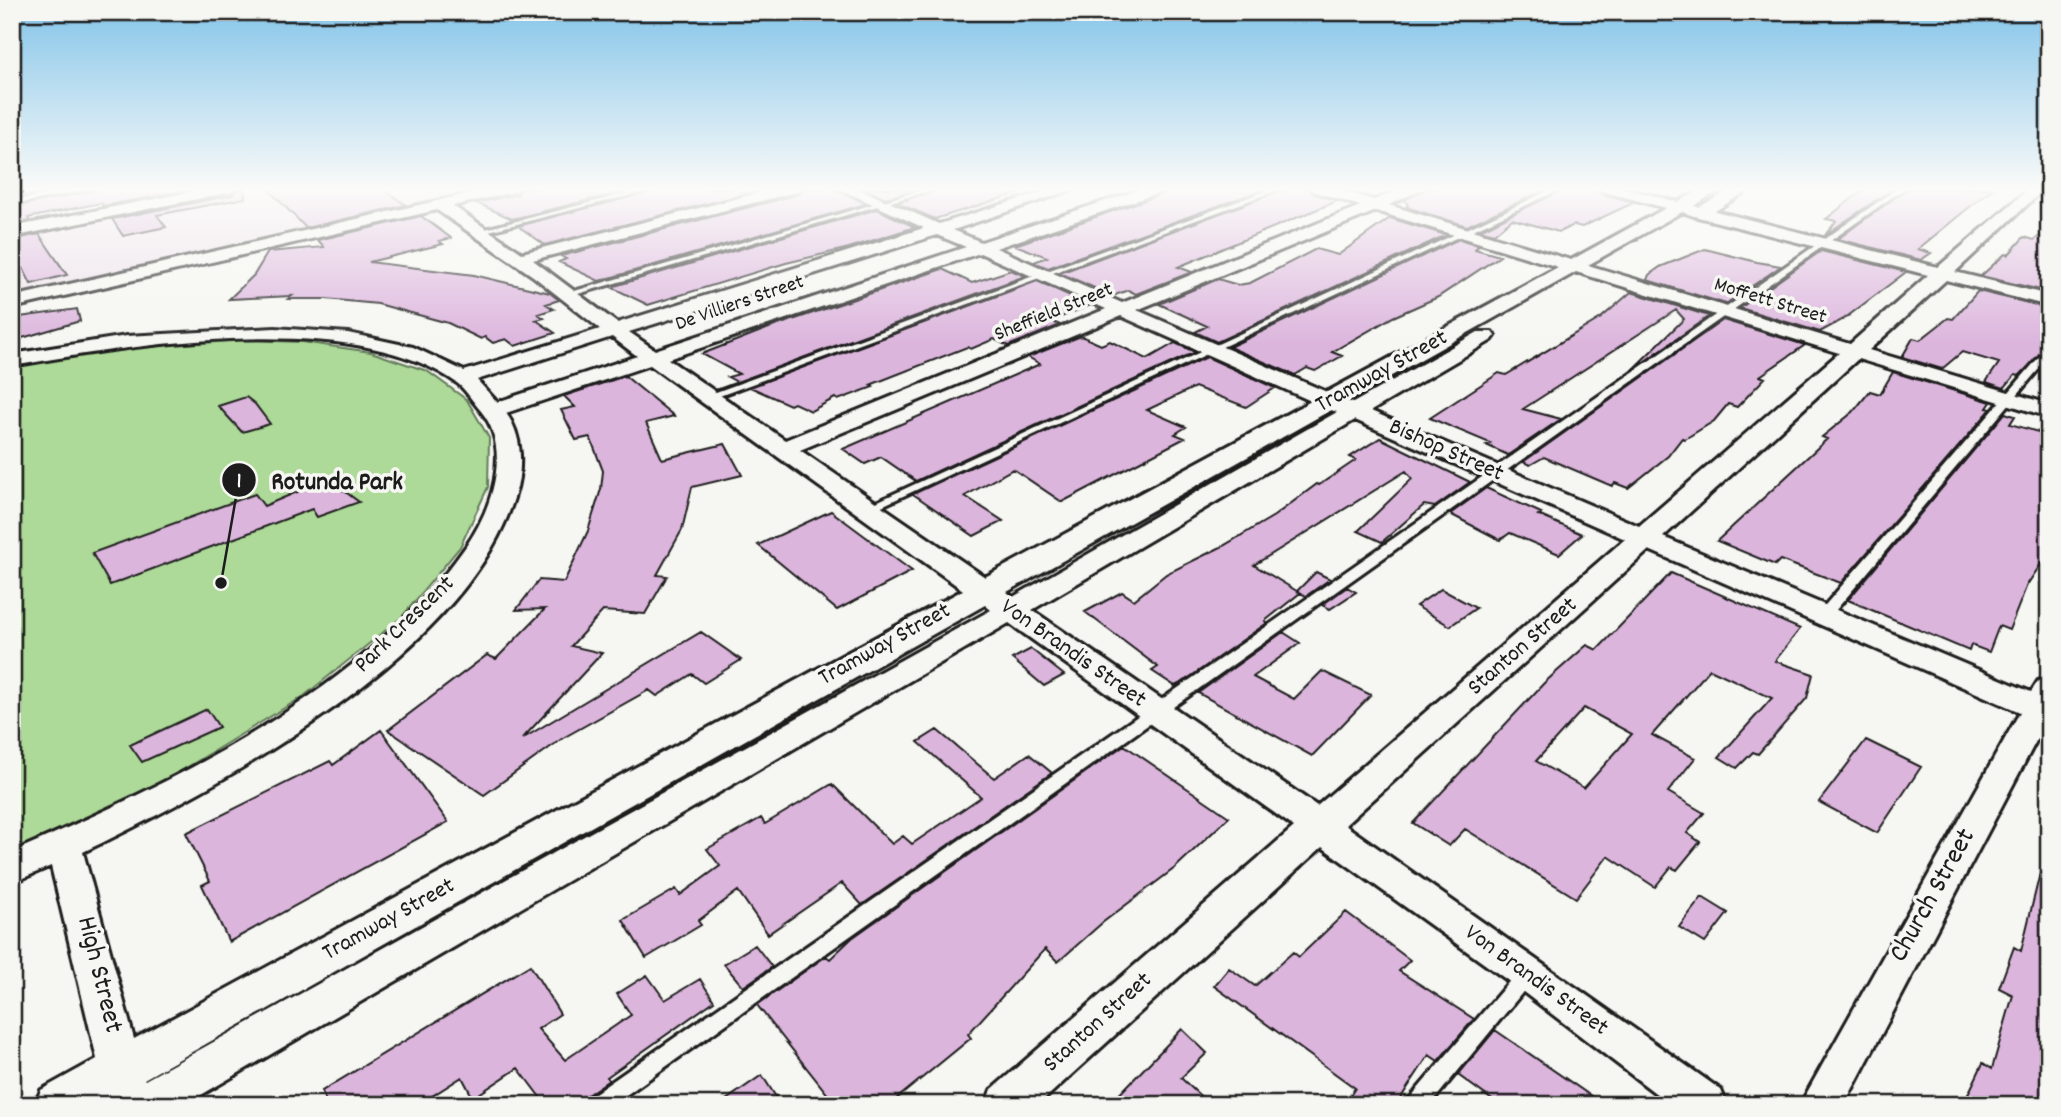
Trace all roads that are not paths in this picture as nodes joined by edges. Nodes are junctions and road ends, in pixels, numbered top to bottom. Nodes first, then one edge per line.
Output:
1 (283, 240) edge
2 (494, 240) edge
3 (592, 240) edge
4 (753, 240) edge
5 (908, 240) edge
6 (964, 240) edge
7 (1001, 240) edge
8 (1138, 240) edge
9 (1291, 240) edge
10 (1450, 240) edge
11 (1489, 240) edge
12 (1634, 240) edge
13 (1815, 240) edge
14 (1828, 240) edge
15 (1979, 240) edge
16 (1824, 243) junction
17 (980, 247) junction
18 (519, 259) junction
19 (1585, 269) junction
20 (1941, 273) junction
21 (1043, 275) junction
22 (568, 294) junction
23 (2049, 301) edge
24 (12, 303) edge
25 (1125, 309) junction
26 (1726, 312) junction
27 (615, 331) junction
28 (1215, 348) junction
29 (2049, 351) edge
30 (1856, 352) junction
31 (654, 358) junction
32 (12, 360) edge
33 (462, 378) junction
34 (710, 396) junction
35 (2009, 399) junction
36 (1343, 405) junction
37 (495, 410) junction
38 (2049, 411) edge
39 (785, 448) junction
40 (1496, 474) junction
41 (1181, 482) junction
42 (1206, 495) junction
43 (867, 509) junction
44 (1645, 539) junction
45 (983, 591) junction
46 (1011, 610) junction
47 (1825, 614) junction
48 (2045, 703) edge
49 (1158, 713) junction
50 (642, 779) junction
51 (662, 809) junction
52 (1318, 827) junction
53 (64, 846) junction
54 (12, 868) edge
55 (468, 875) junction
56 (490, 905) junction
57 (1528, 973) junction
58 (126, 1087) edge
59 (56, 1105) edge
60 (142, 1105) edge
61 (595, 1105) edge
62 (1006, 1105) edge
63 (1418, 1105) edge
64 (1706, 1105) edge
65 (1821, 1105) edge

1 - 24 street
2 - 18 street, Von Brandis Street
3 - 18 street
4 - 22 lane
5 - 27 street, De Villiers Street
6 - 17 street, Bishop Street
7 - 17 street, De Villiers Street
8 - 21 lane
9 - 25 street, Sheffield Street
10 - 28 lane
11 - 19 street, Moffett Street
12 - 19 street, Tramway Street
13 - 16 street
14 - 16 lane
15 - 20 street, Stanton Street
16 - 20 street
16 - 26 lane
17 - 21 street, Bishop Street
17 - 31 street, De Villiers Street
18 - 22 street, Von Brandis Street
19 - 26 street, Moffett Street
19 - 36 street, Tramway Street
20 - 23 street
20 - 30 street, Stanton Street
21 - 25 street, Bishop Street
21 - 34 lane
22 - 27 street, Von Brandis Street
25 - 28 street, Bishop Street
25 - 39 street, Sheffield Street
26 - 30 street, Moffett Street
26 - 40 lane
27 - 31 street, Von Brandis Street
27 - 33 street, De Villiers Street
28 - 36 street, Bishop Street
28 - 43 lane
29 - 35 lane
30 - 35 street, Moffett Street
30 - 44 street, Stanton Street
31 - 34 street, Von Brandis Street
31 - 37 street, De Villiers Street
32 - 33 street, Park Crescent
33 - 37 street, Park Crescent
34 - 39 street, Von Brandis Street
35 - 38 street, Moffett Street
35 - 47 lane
36 - 40 street, Bishop Street
36 - 41 street, Tramway Street
36 - 42 street, Tramway Street
37 - 53 street, Park Crescent
39 - 43 street, Von Brandis Street
40 - 44 street, Bishop Street
40 - 49 lane
41 - 42 street
41 - 45 street, Tramway Street
42 - 46 street, Tramway Street
43 - 45 street, Von Brandis Street
44 - 47 street, Bishop Street
44 - 52 street, Stanton Street
45 - 46 street, Von Brandis Street
45 - 50 street, Tramway Street
46 - 49 street, Von Brandis Street
46 - 51 street, Tramway Street
47 - 48 street, Bishop Street
48 - 65 street, Church Street
49 - 52 street, Von Brandis Street
49 - 61 lane
50 - 51 street
50 - 55 street, Tramway Street
51 - 56 street, Tramway Street
52 - 57 street, Von Brandis Street
52 - 62 street, Stanton Street
53 - 54 street, Park Crescent
53 - 58 street, High Street
55 - 56 street
55 - 58 street, Tramway Street
56 - 60 street, Tramway Street
57 - 63 lane
57 - 64 street, Von Brandis Street
58 - 59 street, Tramway Street

